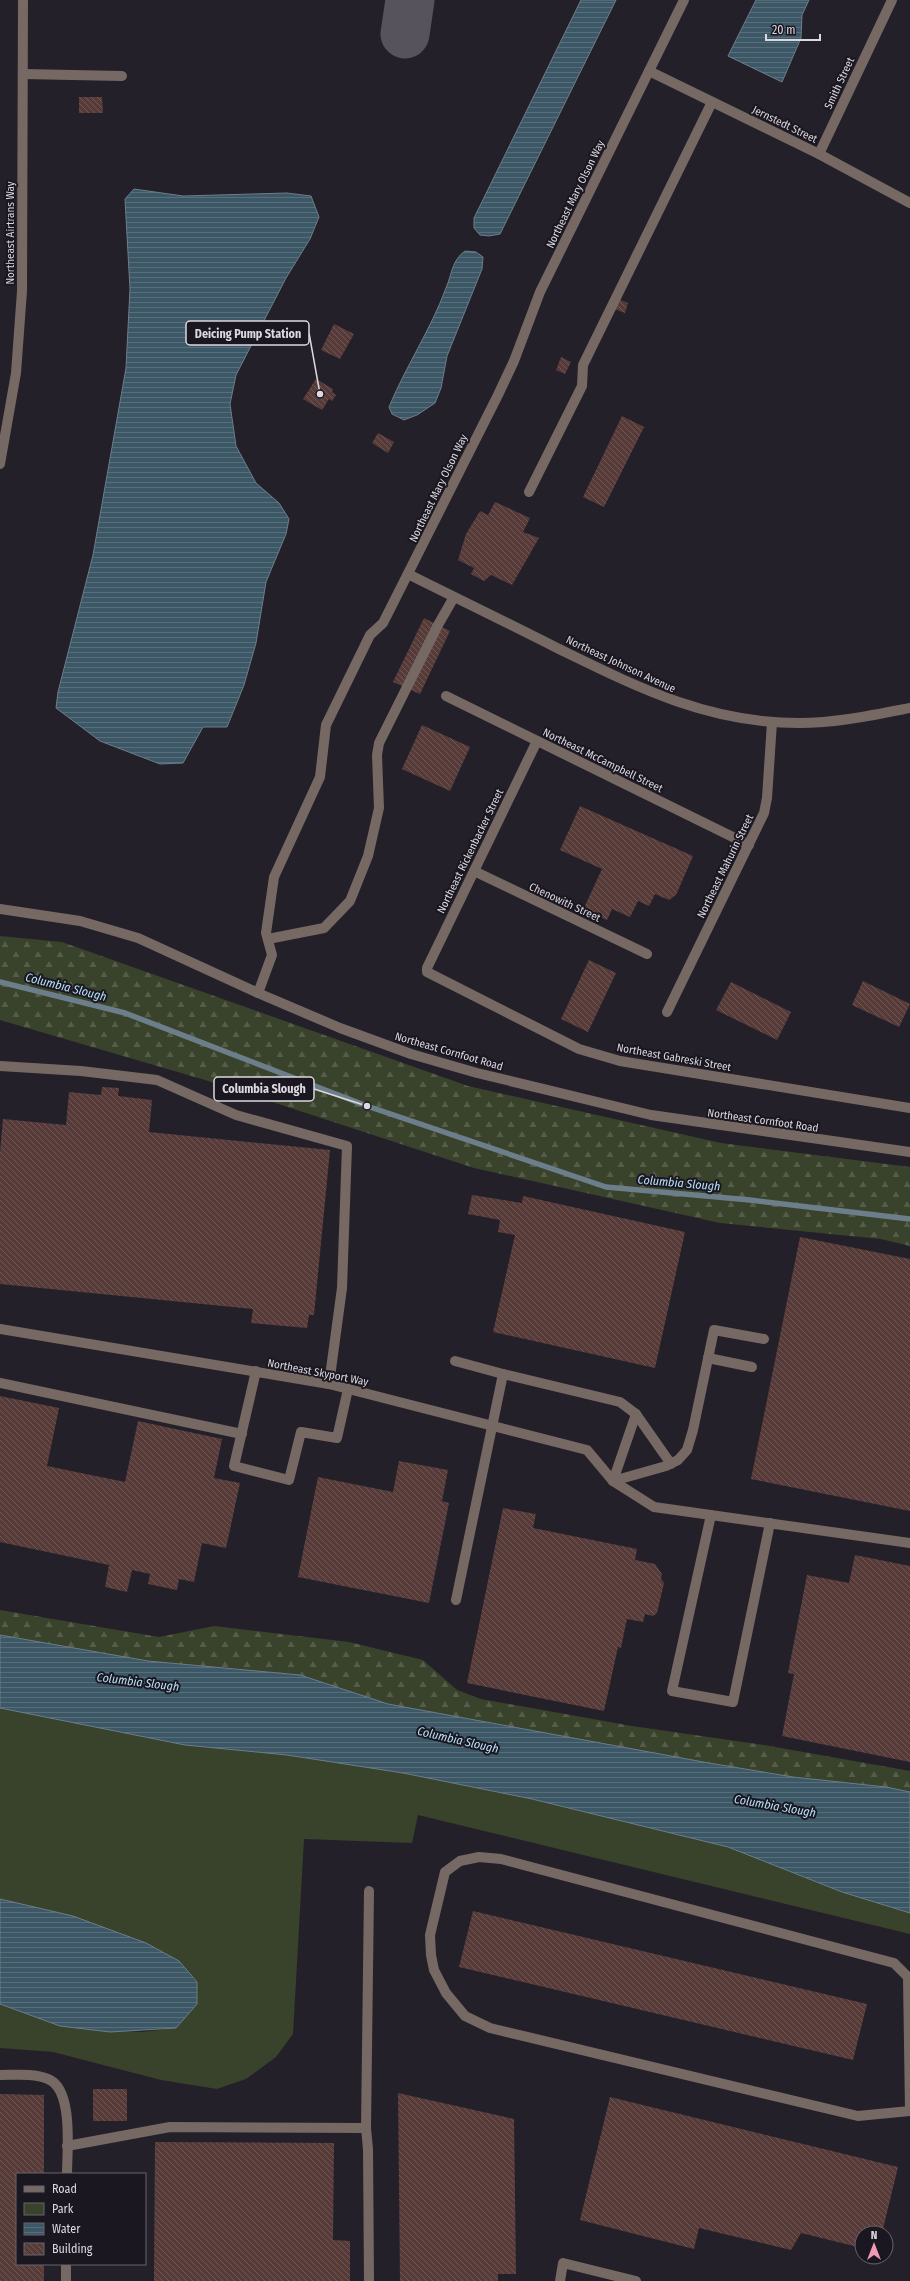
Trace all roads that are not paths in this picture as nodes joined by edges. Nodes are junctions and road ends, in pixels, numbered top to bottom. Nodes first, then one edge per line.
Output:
1 (23, 0) edge
2 (684, 0) edge
3 (892, 0) edge
4 (649, 71) junction
5 (23, 74) junction
6 (122, 76) dead end
7 (712, 102) junction
8 (819, 154) junction
9 (910, 202) edge
10 (0, 464) edge
11 (529, 492) dead end
12 (408, 574) junction
13 (454, 597) junction
14 (446, 696) dead end
15 (910, 708) edge
16 (772, 722) junction
17 (537, 741) junction
18 (749, 846) junction
19 (474, 871) junction
20 (0, 908) edge
21 (268, 939) junction
22 (647, 954) dead end
23 (426, 972) joint
24 (258, 993) junction
25 (667, 1012) dead end
26 (0, 1066) edge
27 (910, 1108) edge
28 (910, 1152) edge
29 (0, 1329) edge
30 (764, 1339) dead end
31 (708, 1358) junction
32 (455, 1361) dead end
33 (752, 1367) dead end
34 (256, 1371) junction
35 (504, 1374) junction
36 (0, 1383) edge
37 (329, 1384) junction
38 (348, 1388) junction
39 (636, 1414) junction
40 (492, 1426) junction
41 (242, 1434) junction
42 (671, 1464) junction
43 (614, 1482) junction
44 (711, 1515) junction
45 (770, 1524) junction
46 (910, 1543) edge
47 (456, 1600) dead end
48 (369, 1891) dead end
49 (0, 2075) edge
50 (910, 2111) edge
51 (366, 2128) junction
52 (67, 2146) junction
53 (67, 2173) edge
54 (66, 2265) edge
55 (66, 2281) edge
56 (369, 2281) edge
57 (560, 2281) edge
58 (636, 2281) edge

1 - 5 street, Northeast Airtrans Way
2 - 4 street, Northeast Mary Olson Way
3 - 8 street, Smith Street
4 - 7 street, Jernstedt Street
4 - 12 street, Northeast Mary Olson Way
5 - 6 street
5 - 10 street, Northeast Airtrans Way
7 - 8 street, Jernstedt Street
7 - 11 street
8 - 9 street, Jernstedt Street
12 - 13 street, Northeast Johnson Avenue
12 - 21 street, Northeast Mary Olson Way
13 - 16 street, Northeast Johnson Avenue
13 - 21 street
14 - 17 street, Northeast McCampbell Street
15 - 16 street, Northeast Johnson Avenue
16 - 18 street, Northeast Mahurin Street
17 - 18 street, Northeast McCampbell Street
17 - 19 street, Northeast Rickenbacker Street
18 - 25 street, Northeast Mahurin Street
19 - 22 street, Chenowith Street
19 - 23 street, Northeast Rickenbacker Street
20 - 24 street, Northeast Cornfoot Road
21 - 24 street, Northeast Mary Olson Way
23 - 27 street, Northeast Gabreski Street
24 - 28 street, Northeast Cornfoot Road
26 - 37 street
29 - 34 street, Northeast Skyport Way
30 - 31 street
31 - 33 street
31 - 42 street
32 - 35 street
34 - 37 street, Northeast Skyport Way
34 - 41 street
35 - 39 street
35 - 40 street
36 - 41 street
37 - 38 street, Northeast Skyport Way
38 - 40 street, Northeast Skyport Way
38 - 41 street
39 - 42 street
39 - 43 street
40 - 43 street, Northeast Skyport Way
40 - 47 street
42 - 43 street
43 - 44 street, Northeast Skyport Way
44 - 45 street, Northeast Skyport Way
44 - 45 street
45 - 46 street, Northeast Skyport Way
48 - 51 street
49 - 52 street
50 - 50 street
51 - 52 street
51 - 56 street
52 - 53 street
54 - 55 street
57 - 58 street

